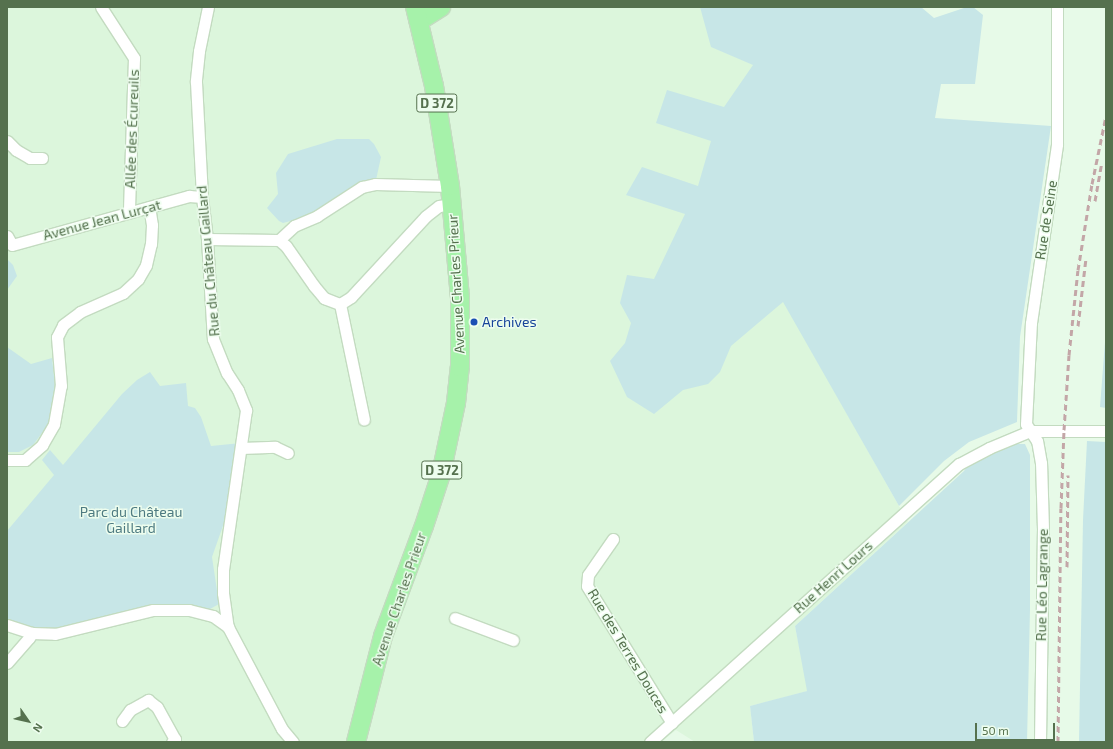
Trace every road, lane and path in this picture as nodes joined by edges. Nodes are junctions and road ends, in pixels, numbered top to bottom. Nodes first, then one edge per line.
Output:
1 (101, 7) edge
2 (208, 7) edge
3 (441, 7) edge
4 (1057, 7) edge
5 (417, 14) edge
6 (7, 141) edge
7 (42, 158) dead end
8 (451, 195) junction
9 (202, 197) junction
10 (149, 207) junction
11 (129, 212) junction
12 (207, 239) junction
13 (278, 240) junction
14 (9, 243) edge
15 (340, 304) junction
16 (364, 420) dead end
17 (1030, 431) junction
18 (1106, 431) edge
19 (241, 448) junction
20 (288, 453) dead end
21 (7, 460) edge
22 (613, 539) dead end
23 (225, 608) junction
24 (213, 616) junction
25 (455, 618) dead end
26 (7, 625) edge
27 (228, 627) junction
28 (32, 632) junction
29 (513, 640) dead end
30 (7, 663) edge
31 (122, 721) dead end
32 (672, 723) junction
33 (172, 742) edge
34 (293, 742) edge
35 (356, 742) edge
36 (650, 742) edge
37 (1040, 742) edge

1 - 11 street, Allée des Écureuils
2 - 9 street, Rue du Château Gaillard
3 - 5 main road
4 - 17 street, Rue de Seine
5 - 8 main road, Avenue Charles Prieur / D 372
6 - 7 street
8 - 13 street
8 - 15 street
8 - 35 main road, Avenue Charles Prieur / D 372
9 - 10 street, Avenue Jean Lurçat
9 - 12 street, Rue du Château Gaillard
10 - 11 street, Avenue Jean Lurçat
10 - 21 street
11 - 14 street, Avenue Jean Lurçat
12 - 13 street
12 - 19 street, Rue du Château Gaillard
13 - 15 street
15 - 16 street
17 - 18 street
17 - 32 street, Rue Henri Lours
17 - 37 street, Rue Léo Lagrange
19 - 20 street
19 - 23 street, Rue du Château Gaillard
22 - 32 street, Rue des Terres Douces
23 - 24 street
23 - 27 street, Rue du Château Gaillard
24 - 27 street
24 - 28 street
25 - 29 street
26 - 28 street
27 - 34 street
28 - 30 street
31 - 33 street
32 - 36 street, Rue Henri Lours

